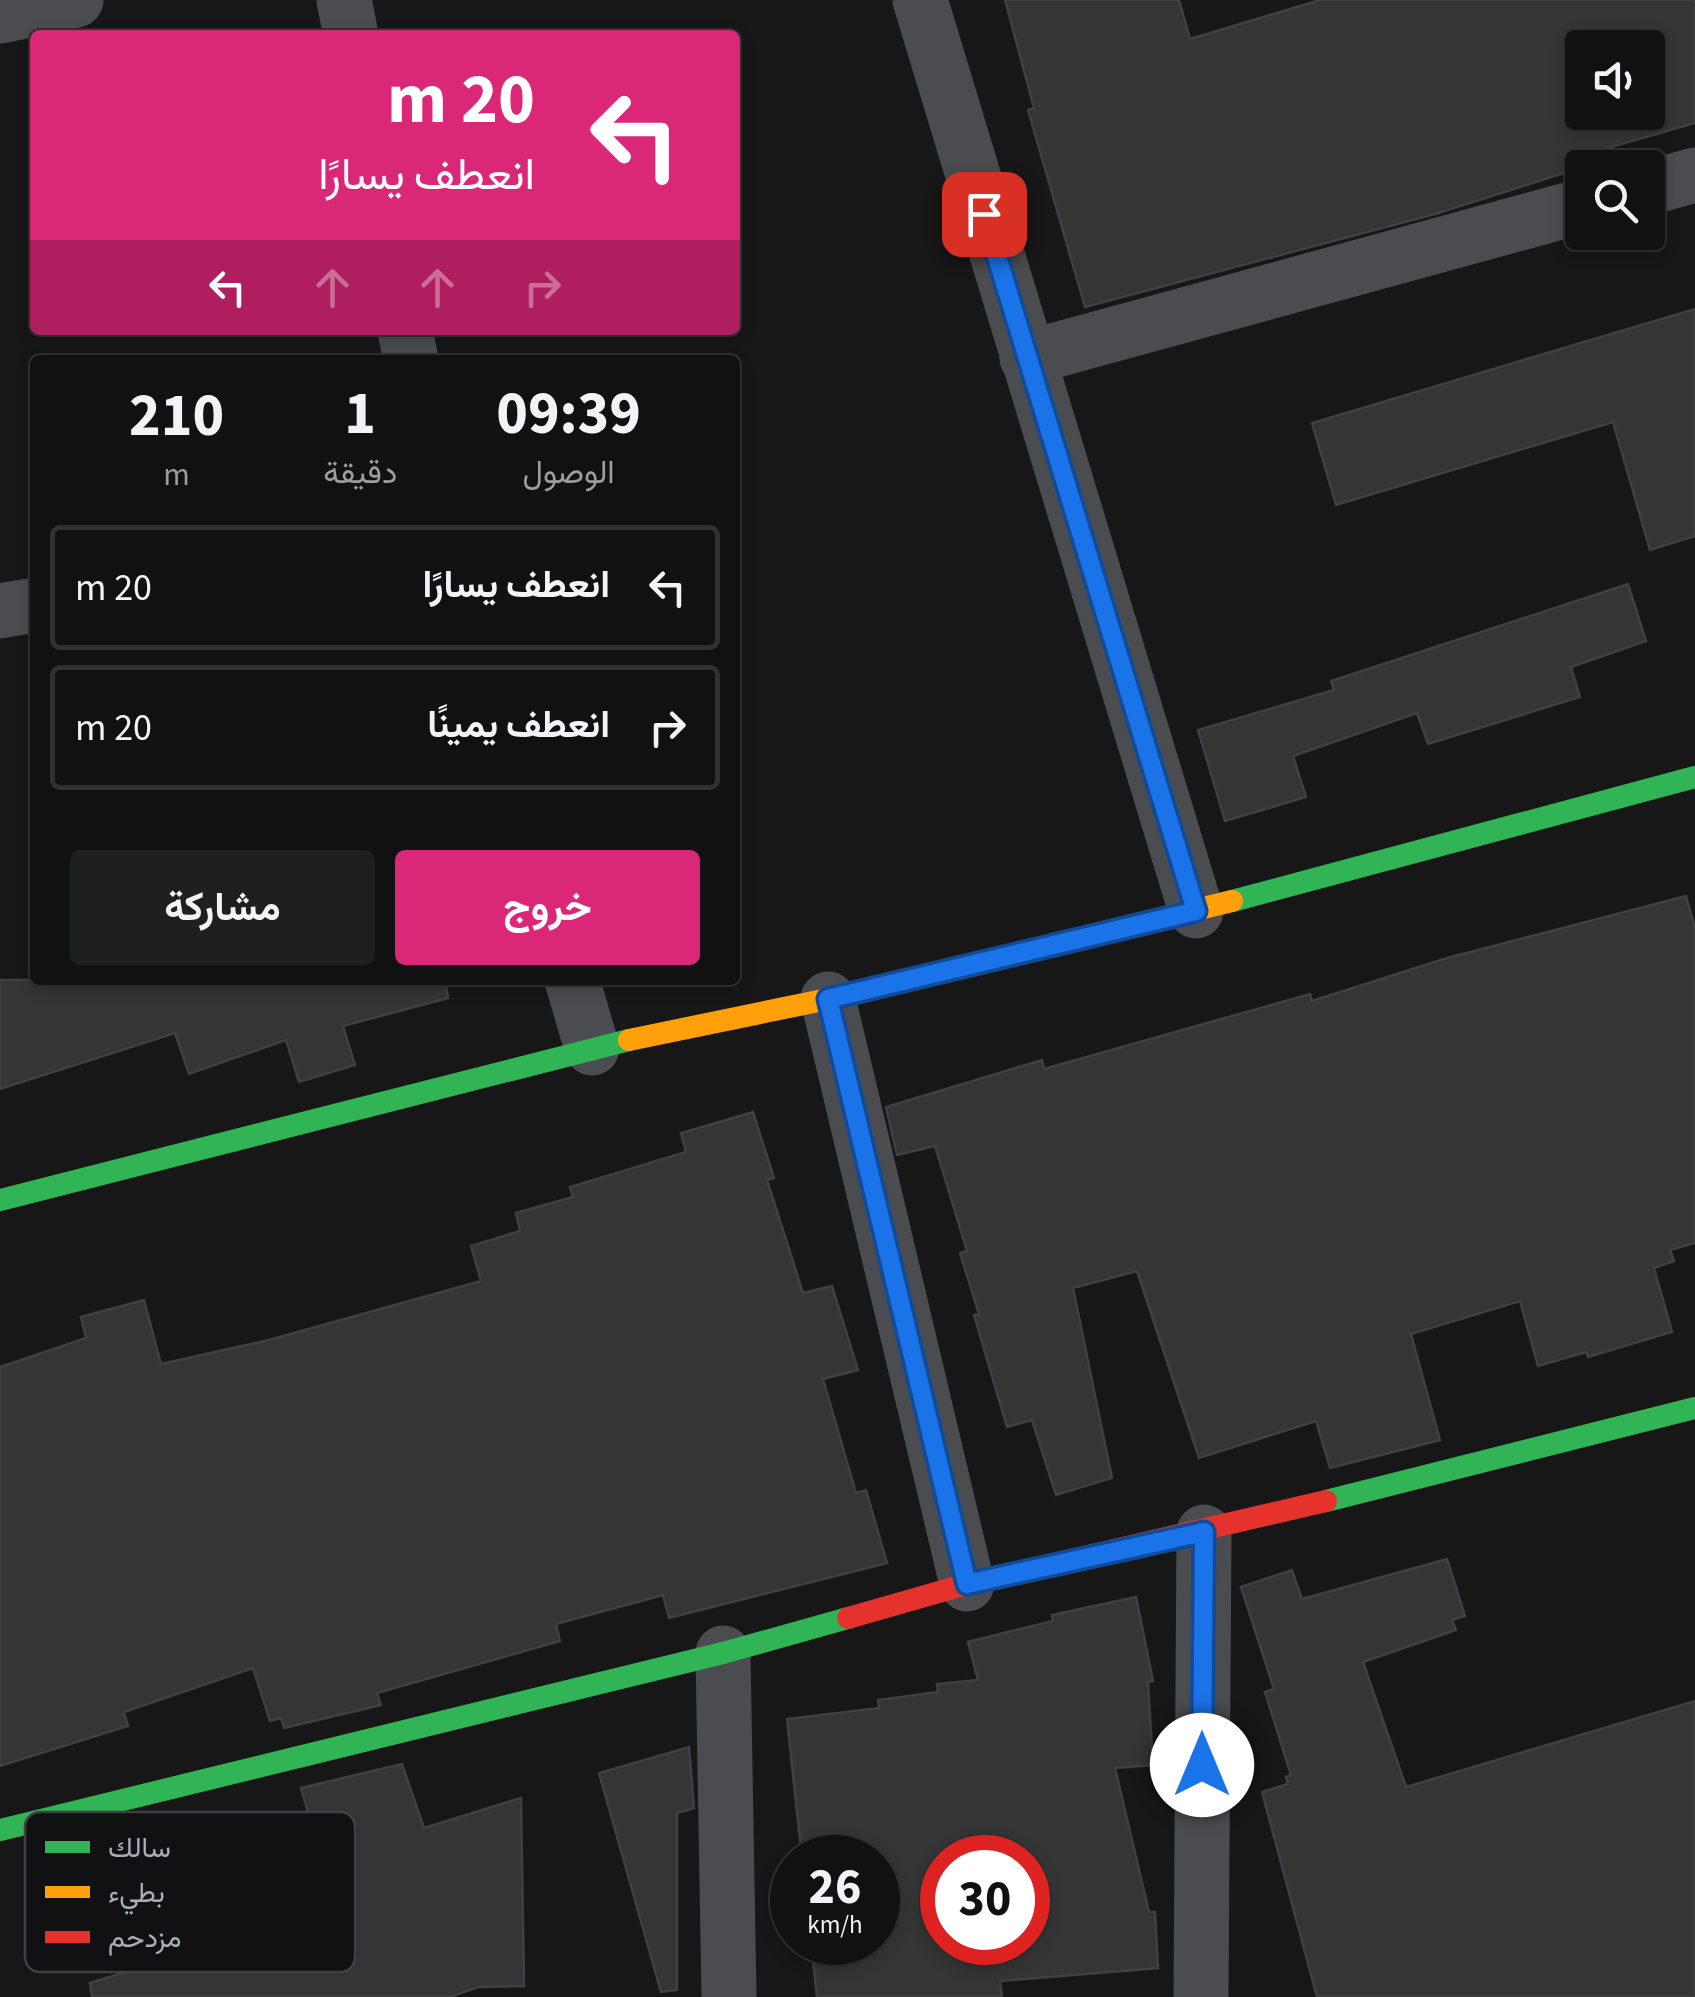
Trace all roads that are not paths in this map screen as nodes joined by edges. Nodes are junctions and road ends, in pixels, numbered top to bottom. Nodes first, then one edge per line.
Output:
1 (76, 0) edge
2 (344, 0) edge
3 (920, 0) edge
4 (0, 16) edge
5 (349, 30) edge
6 (1695, 175) edge
7 (1665, 183) edge
8 (1565, 211) edge
9 (1027, 358) junction
10 (30, 606) edge
11 (0, 611) edge
12 (1695, 778) edge
13 (1196, 911) junction
14 (573, 985) edge
15 (828, 999) junction
16 (592, 1048) junction
17 (0, 1200) edge
18 (1695, 1408) edge
19 (1204, 1532) junction
20 (967, 1584) junction
21 (723, 1652) junction
22 (73, 1812) edge
23 (25, 1824) edge
24 (0, 1830) edge
25 (729, 1997) edge
26 (1201, 1997) edge

1 - 4 street
2 - 5 street
3 - 9 street
6 - 7 street
8 - 9 street
9 - 13 street
10 - 11 street
12 - 13 street
13 - 15 street
14 - 16 street
15 - 16 street
15 - 20 street
16 - 17 street
18 - 19 street
19 - 20 street
19 - 26 street
20 - 21 street
21 - 22 street
21 - 25 street
23 - 24 street

